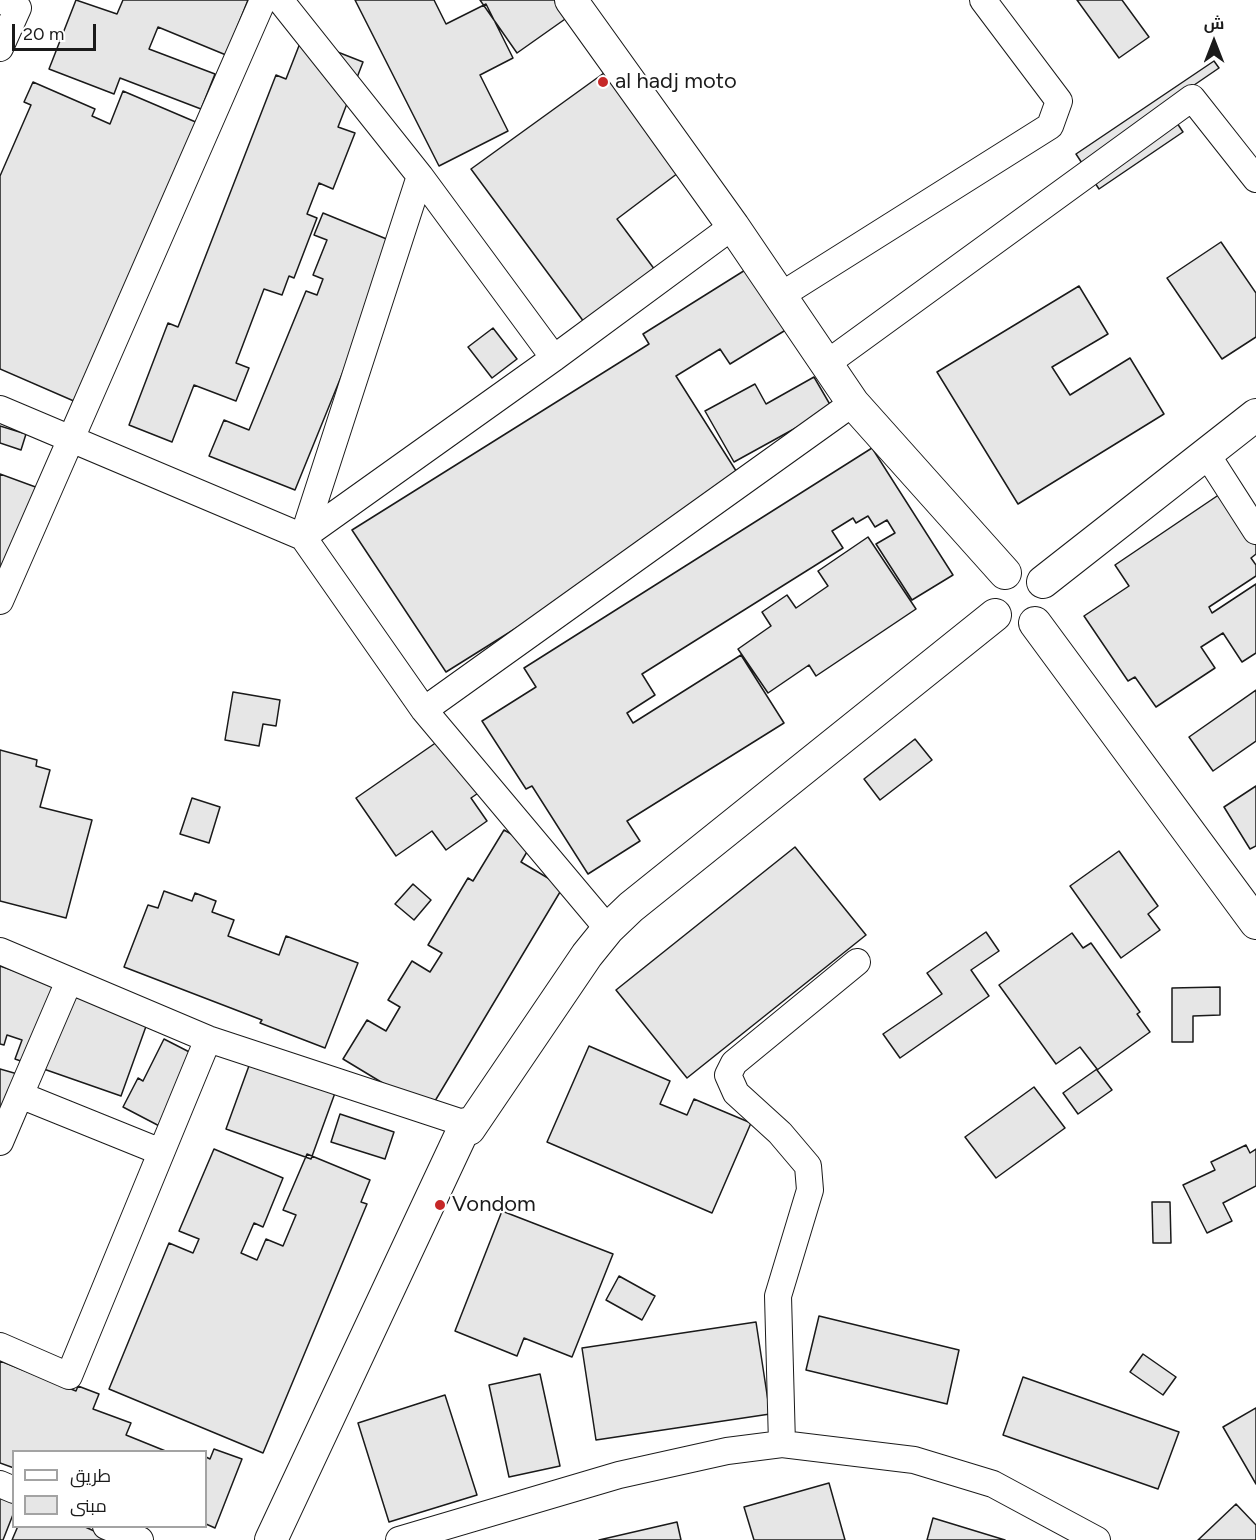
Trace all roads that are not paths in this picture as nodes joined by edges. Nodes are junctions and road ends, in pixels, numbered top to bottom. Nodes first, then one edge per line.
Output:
1 (1, 0) edge
2 (263, 0) edge
3 (280, 0) edge
4 (571, 0) edge
5 (984, 0) edge
6 (0, 48) edge
7 (420, 177) junction
8 (1256, 179) edge
9 (733, 226) junction
10 (780, 296) junction
11 (554, 358) junction
12 (826, 364) junction
13 (853, 403) junction
14 (0, 409) edge
15 (1256, 415) edge
16 (70, 440) junction
17 (1206, 453) junction
18 (1256, 531) edge
19 (303, 537) junction
20 (1005, 573) junction
21 (1042, 582) junction
22 (0, 600) edge
23 (995, 615) junction
24 (1035, 623) junction
25 (424, 710) junction
26 (1256, 923) edge
27 (608, 928) junction
28 (0, 951) edge
29 (857, 962) dead end
30 (69, 981) junction
31 (208, 1039) junction
32 (20, 1095) junction
33 (466, 1124) junction
34 (0, 1142) edge
35 (161, 1152) junction
36 (0, 1346) edge
37 (782, 1444) junction
38 (109, 1528) edge
39 (140, 1540) edge
40 (271, 1540) edge
41 (399, 1540) edge
42 (1097, 1540) edge

1 - 6 street
2 - 16 street
3 - 7 street
4 - 9 street
5 - 10 street
7 - 11 street
7 - 19 street
8 - 12 street
9 - 10 street
9 - 11 street
10 - 12 street
11 - 19 street
12 - 13 street
13 - 20 street
13 - 25 street
14 - 16 street
15 - 17 street
16 - 19 street
16 - 22 street
17 - 18 street
17 - 21 street
19 - 25 street
20 - 21 street
20 - 23 street
21 - 24 street
23 - 24 street
23 - 27 street
24 - 26 street
25 - 27 street
27 - 33 street
28 - 30 street
29 - 37 street
30 - 31 street
30 - 32 street
31 - 33 street
31 - 35 street
32 - 34 street
32 - 35 street
33 - 40 street
35 - 36 street
37 - 41 street
37 - 42 street
38 - 39 street

